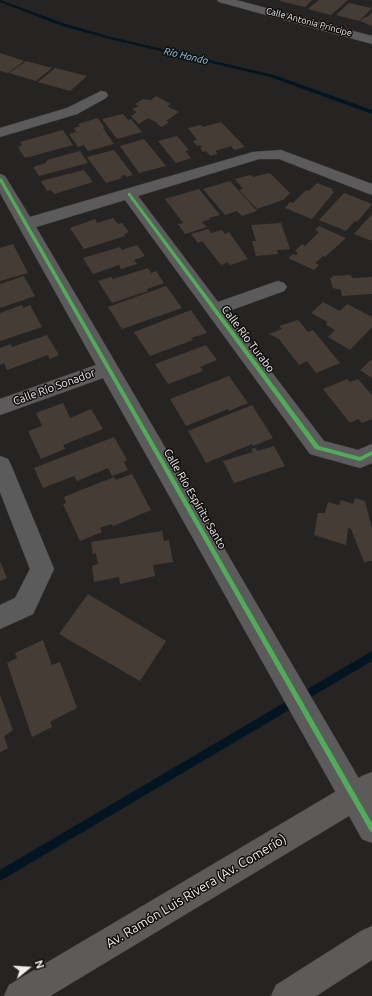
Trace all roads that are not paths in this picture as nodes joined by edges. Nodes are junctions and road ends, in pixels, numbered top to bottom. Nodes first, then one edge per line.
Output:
1 (223, 0) edge
2 (259, 4) edge
3 (372, 40) edge
4 (101, 95) dead end
5 (0, 133) edge
6 (0, 179) edge
7 (372, 190) edge
8 (129, 194) junction
9 (26, 224) junction
10 (278, 287) dead end
11 (214, 310) junction
12 (108, 368) junction
13 (0, 407) edge
14 (372, 453) edge
15 (0, 465) edge
16 (0, 617) edge
17 (363, 792) edge
18 (372, 829) edge
19 (372, 942) edge
20 (20, 996) edge
21 (287, 996) edge

1 - 2 street, Calle Antonia Príncipe
2 - 3 street, Calle Antonia Príncipe
4 - 5 street
6 - 9 street, Calle Río Espíritu Santo
7 - 8 street
8 - 9 street
8 - 11 street, Calle Río Turabo
9 - 12 street, Calle Río Espíritu Santo
10 - 11 street
11 - 14 street, Calle Río Turabo
12 - 13 street, Calle Río Sonador
12 - 17 street, Calle Río Espíritu Santo
15 - 16 street
17 - 18 street, Calle Río Espíritu Santo
17 - 20 main road, Av. Ramón Luis Rivera (Av. Comerío)
19 - 21 main road

